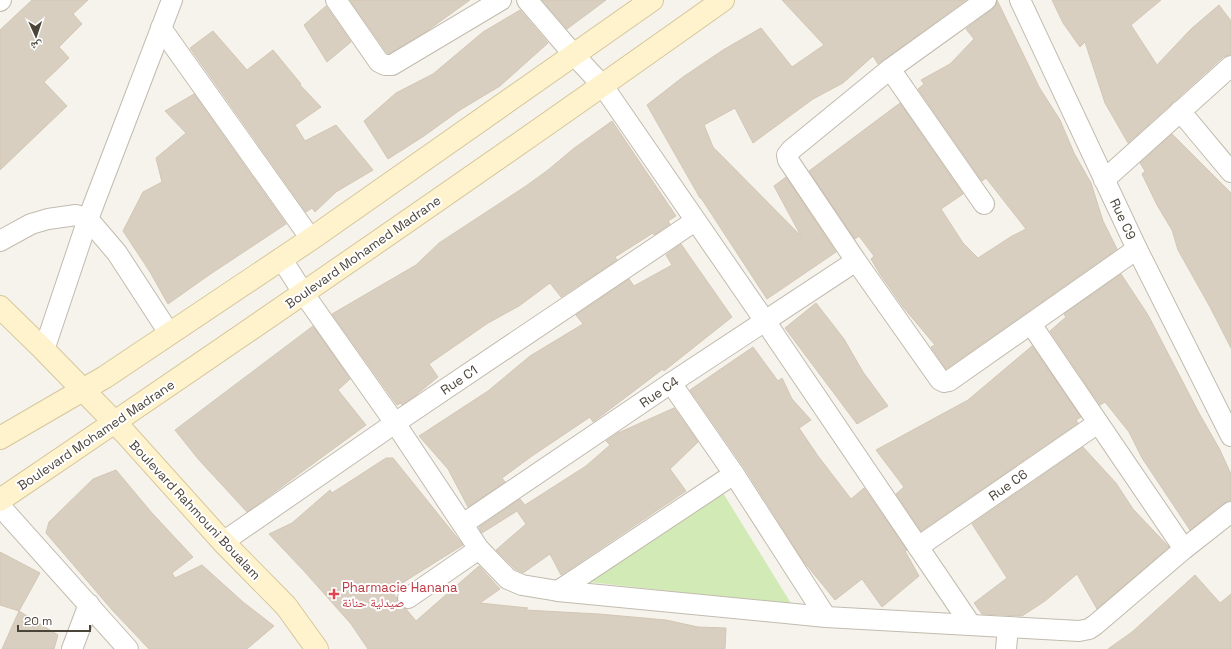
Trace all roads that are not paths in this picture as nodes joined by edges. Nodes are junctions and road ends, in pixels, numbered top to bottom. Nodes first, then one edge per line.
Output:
1 (172, 0) edge
2 (336, 0) edge
3 (501, 0) edge
4 (526, 0) edge
5 (652, 0) edge
6 (723, 0) edge
7 (986, 0) edge
8 (1020, 0) edge
9 (161, 28) junction
10 (574, 55) junction
11 (1231, 66) edge
12 (890, 69) junction
13 (603, 86) junction
14 (1180, 111) junction
15 (1231, 172) edge
16 (1104, 180) junction
17 (984, 204) dead end
18 (88, 219) junction
19 (695, 221) junction
20 (311, 238) junction
21 (0, 241) edge
22 (1137, 249) junction
23 (281, 258) junction
24 (856, 261) junction
25 (304, 294) junction
26 (0, 307) edge
27 (765, 321) junction
28 (1031, 324) junction
29 (169, 333) junction
30 (44, 350) junction
31 (671, 384) junction
32 (82, 389) junction
33 (114, 422) junction
34 (395, 423) junction
35 (1098, 423) junction
36 (1231, 436) edge
37 (0, 438) edge
38 (734, 474) junction
39 (0, 500) edge
40 (0, 506) edge
41 (1231, 512) edge
42 (463, 524) junction
43 (223, 542) junction
44 (918, 547) junction
45 (479, 549) junction
46 (1184, 549) junction
47 (558, 591) junction
48 (408, 598) dead end
49 (89, 604) junction
50 (826, 617) junction
51 (971, 625) junction
52 (1008, 627) junction
53 (72, 649) edge
54 (128, 649) edge
55 (317, 649) edge
56 (1006, 649) edge

1 - 9 street
2 - 3 street
4 - 10 street
5 - 10 street
6 - 13 street, Boulevard Mohamed Madrane
7 - 12 street
8 - 16 street, Rue C9
9 - 18 street
9 - 20 street
10 - 13 street
10 - 20 street
11 - 14 street
12 - 17 street
12 - 24 street
13 - 19 street
13 - 25 street, Boulevard Mohamed Madrane
14 - 15 street
14 - 16 street
16 - 22 street, Rue C9
18 - 21 street
18 - 29 street
18 - 30 street
19 - 27 street
19 - 34 street, Rue C1
20 - 23 street
22 - 28 street
22 - 36 street, Rue C9
23 - 25 street
23 - 29 street
24 - 27 street, Rue C4
24 - 28 street
25 - 33 street, Boulevard Mohamed Madrane
25 - 34 street
26 - 30 street, Boulevard Rahmouni Boualam
27 - 31 street, Rue C4
27 - 44 street
28 - 35 street
29 - 32 street
30 - 32 street, Boulevard Rahmouni Boualam
31 - 38 street
31 - 42 street, Rue C4
32 - 33 street, Boulevard Rahmouni Boualam
32 - 37 street
33 - 39 street, Boulevard Mohamed Madrane
33 - 43 street, Boulevard Rahmouni Boualam
34 - 42 street
34 - 43 street, Rue C1
35 - 44 street, Rue C6
35 - 46 street
38 - 47 street
38 - 50 street
40 - 49 street
41 - 46 street
42 - 45 street
43 - 55 street, Boulevard Rahmouni Boualam
44 - 51 street
45 - 47 street
45 - 48 street
46 - 52 street
47 - 50 street
49 - 53 street
49 - 54 street
50 - 51 street
51 - 52 street
52 - 56 street

